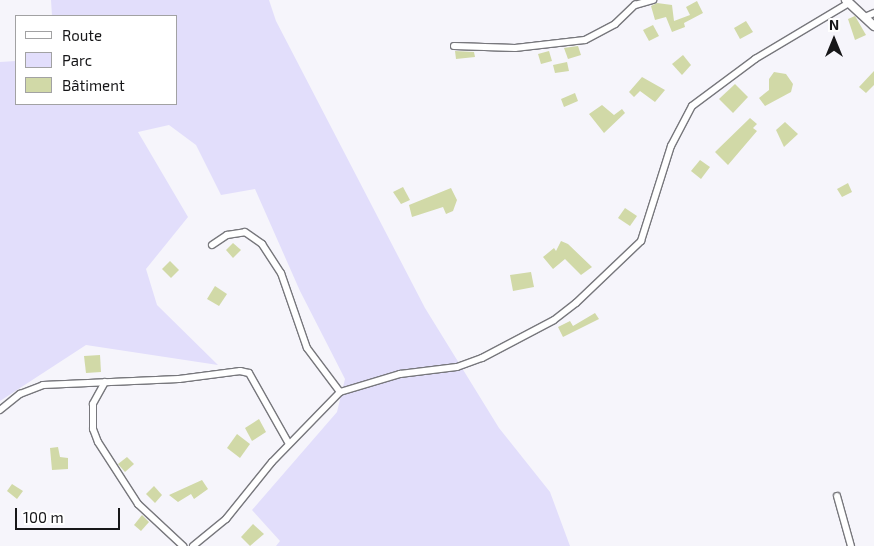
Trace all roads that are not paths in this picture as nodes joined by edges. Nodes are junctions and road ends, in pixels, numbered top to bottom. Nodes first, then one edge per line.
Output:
1 (653, 0) edge
2 (848, 1) edge
3 (874, 13) edge
4 (865, 17) junction
5 (874, 26) edge
6 (454, 46) dead end
7 (212, 245) dead end
8 (105, 382) junction
9 (340, 392) junction
10 (0, 410) edge
11 (289, 444) junction
12 (837, 496) dead end
13 (183, 546) edge
14 (193, 546) edge
15 (851, 546) edge

1 - 6 street
2 - 4 street
2 - 9 street
3 - 4 street
4 - 5 street
7 - 9 street
8 - 10 street
8 - 11 street
8 - 13 street
9 - 11 street
11 - 14 street
12 - 15 street

